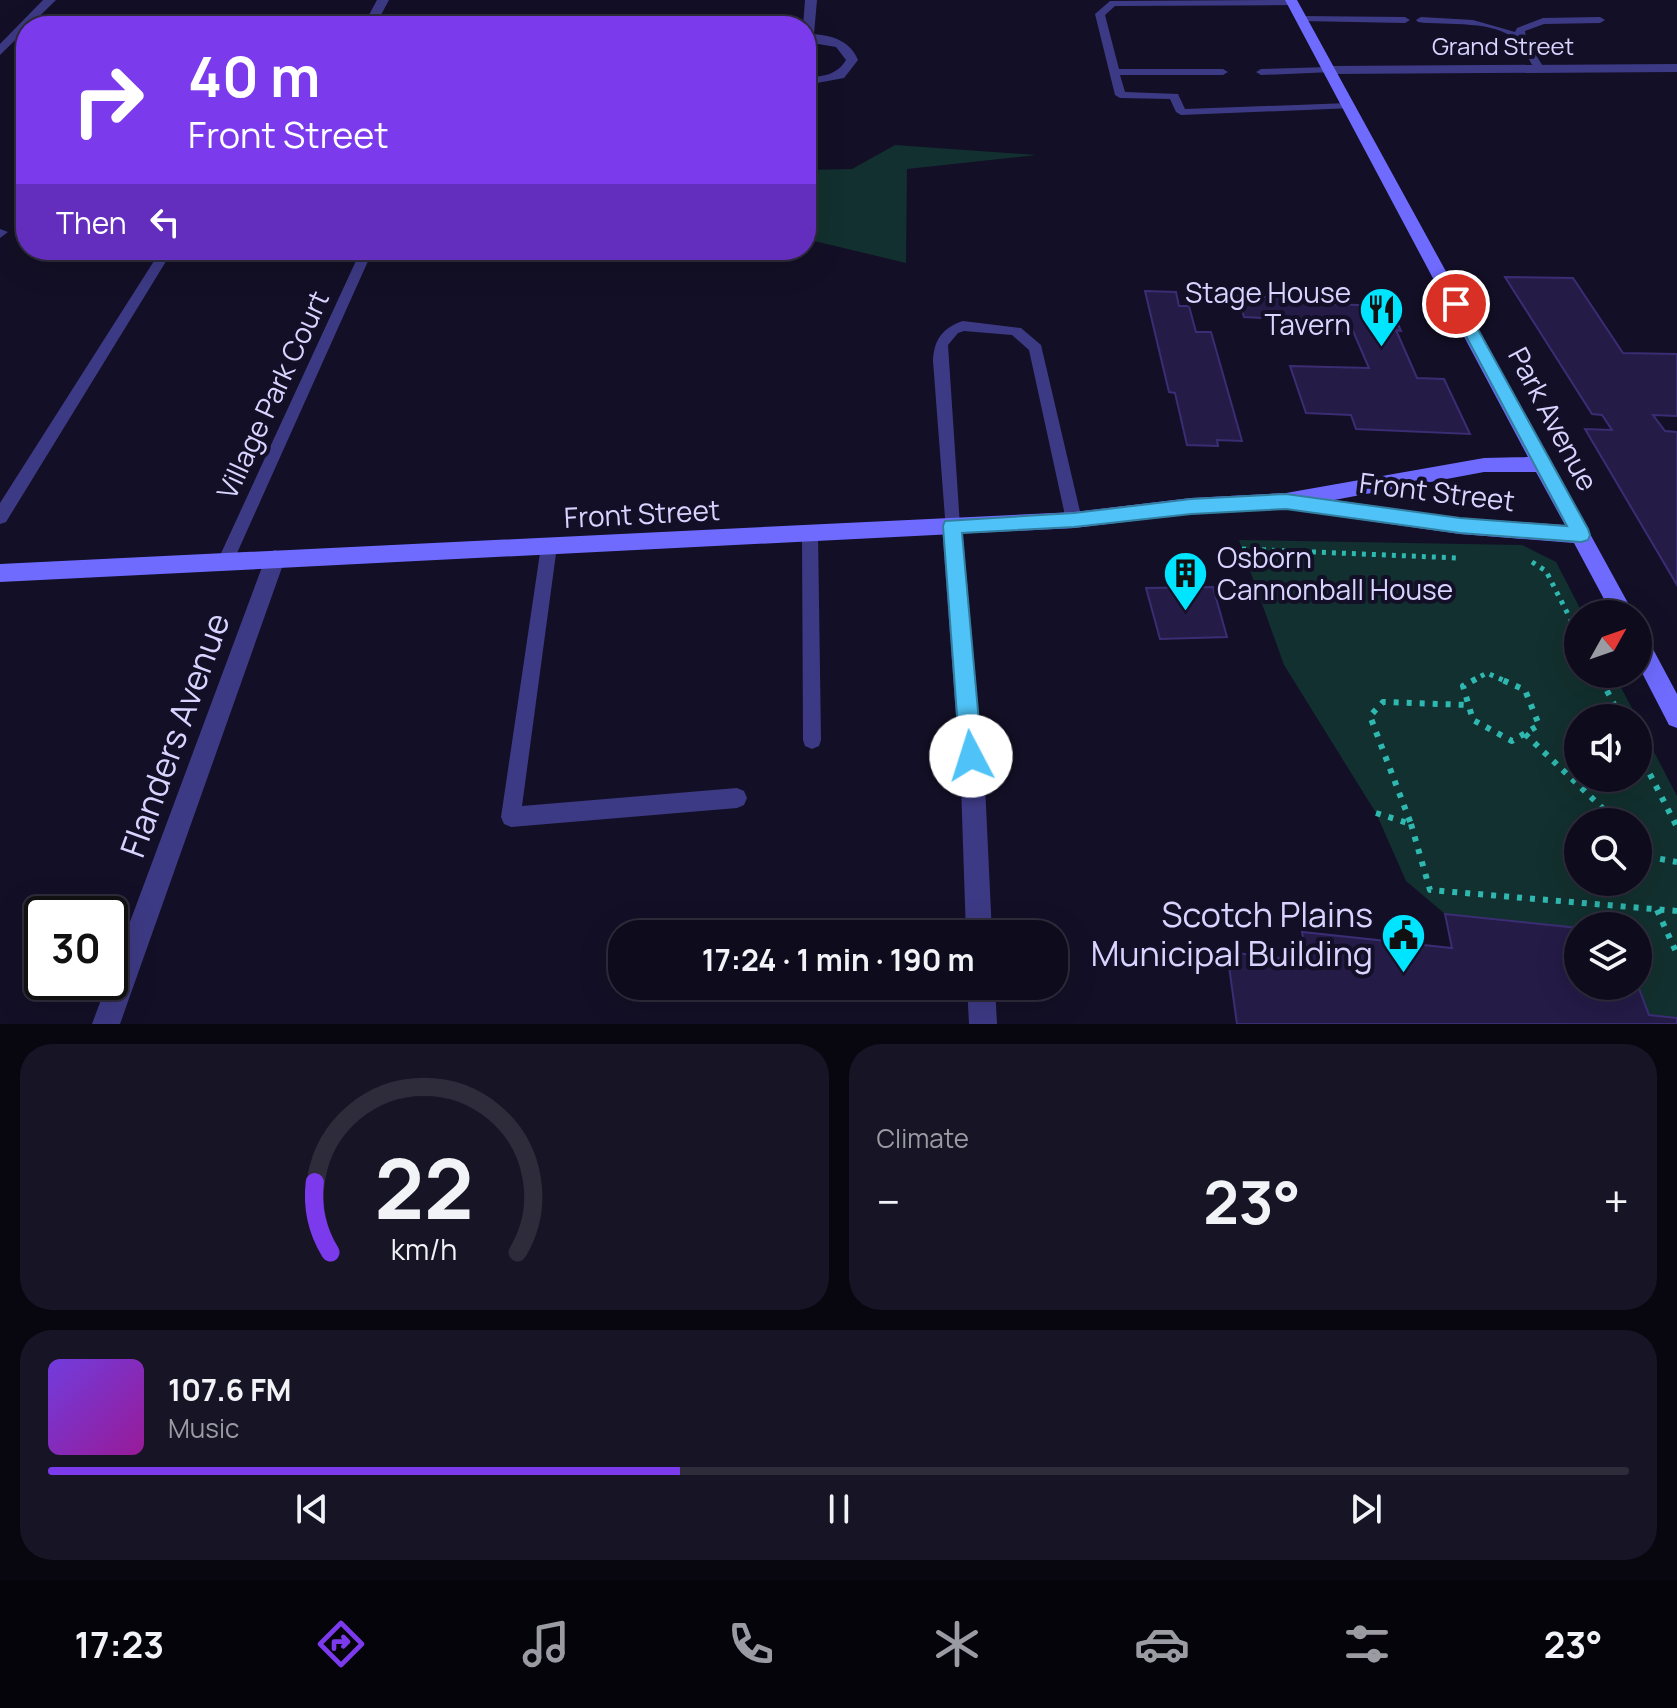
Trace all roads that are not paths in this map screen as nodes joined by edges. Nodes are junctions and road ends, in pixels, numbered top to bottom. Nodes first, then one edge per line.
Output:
1 (50, 0) edge
2 (1292, 1) edge
3 (34, 16) edge
4 (1301, 18) junction
5 (1405, 20) dead end
6 (1421, 20) dead end
7 (1600, 20) dead end
8 (16, 35) edge
9 (816, 39) edge
10 (1521, 39) junction
11 (0, 51) edge
12 (1539, 68) junction
13 (1677, 68) edge
14 (1329, 70) junction
15 (1115, 72) junction
16 (1223, 72) dead end
17 (1261, 72) dead end
18 (816, 80) edge
19 (1349, 106) junction
20 (161, 260) edge
21 (362, 260) edge
22 (1544, 464) junction
23 (1286, 501) junction
24 (0, 517) edge
25 (1074, 520) junction
26 (952, 526) junction
27 (810, 534) junction
28 (1581, 535) junction
29 (549, 546) junction
30 (275, 559) junction
31 (225, 562) junction
32 (0, 573) edge
33 (1616, 600) edge
34 (1652, 670) edge
35 (1677, 717) edge
36 (812, 740) dead end
37 (737, 798) dead end
38 (978, 920) edge
39 (982, 1000) edge
40 (106, 1024) edge
41 (983, 1024) edge

1 - 3 street
2 - 4 street, Park Avenue
2 - 15 lane
4 - 5 lane
4 - 14 street, Park Avenue
6 - 10 lane
7 - 10 lane
8 - 11 street
9 - 18 street
10 - 12 lane
12 - 13 street, Grand Street
12 - 14 street, Grand Street
14 - 17 lane
14 - 19 street, Park Avenue
15 - 16 lane
15 - 19 lane
19 - 22 street, Park Avenue
20 - 24 lane
21 - 31 lane, Village Park Court
22 - 23 street, Front Street
22 - 28 street, Park Avenue
23 - 25 street, Front Street
23 - 28 street, Front Street
25 - 26 street, Front Street
25 - 26 lane
26 - 27 street, Front Street
26 - 38 street
27 - 29 street, Front Street
27 - 36 lane
28 - 33 street, Park Avenue
29 - 30 street, Front Street
29 - 37 lane
30 - 31 street, Front Street
30 - 40 street, Flanders Avenue
31 - 32 street, Front Street
34 - 35 street
39 - 41 street

